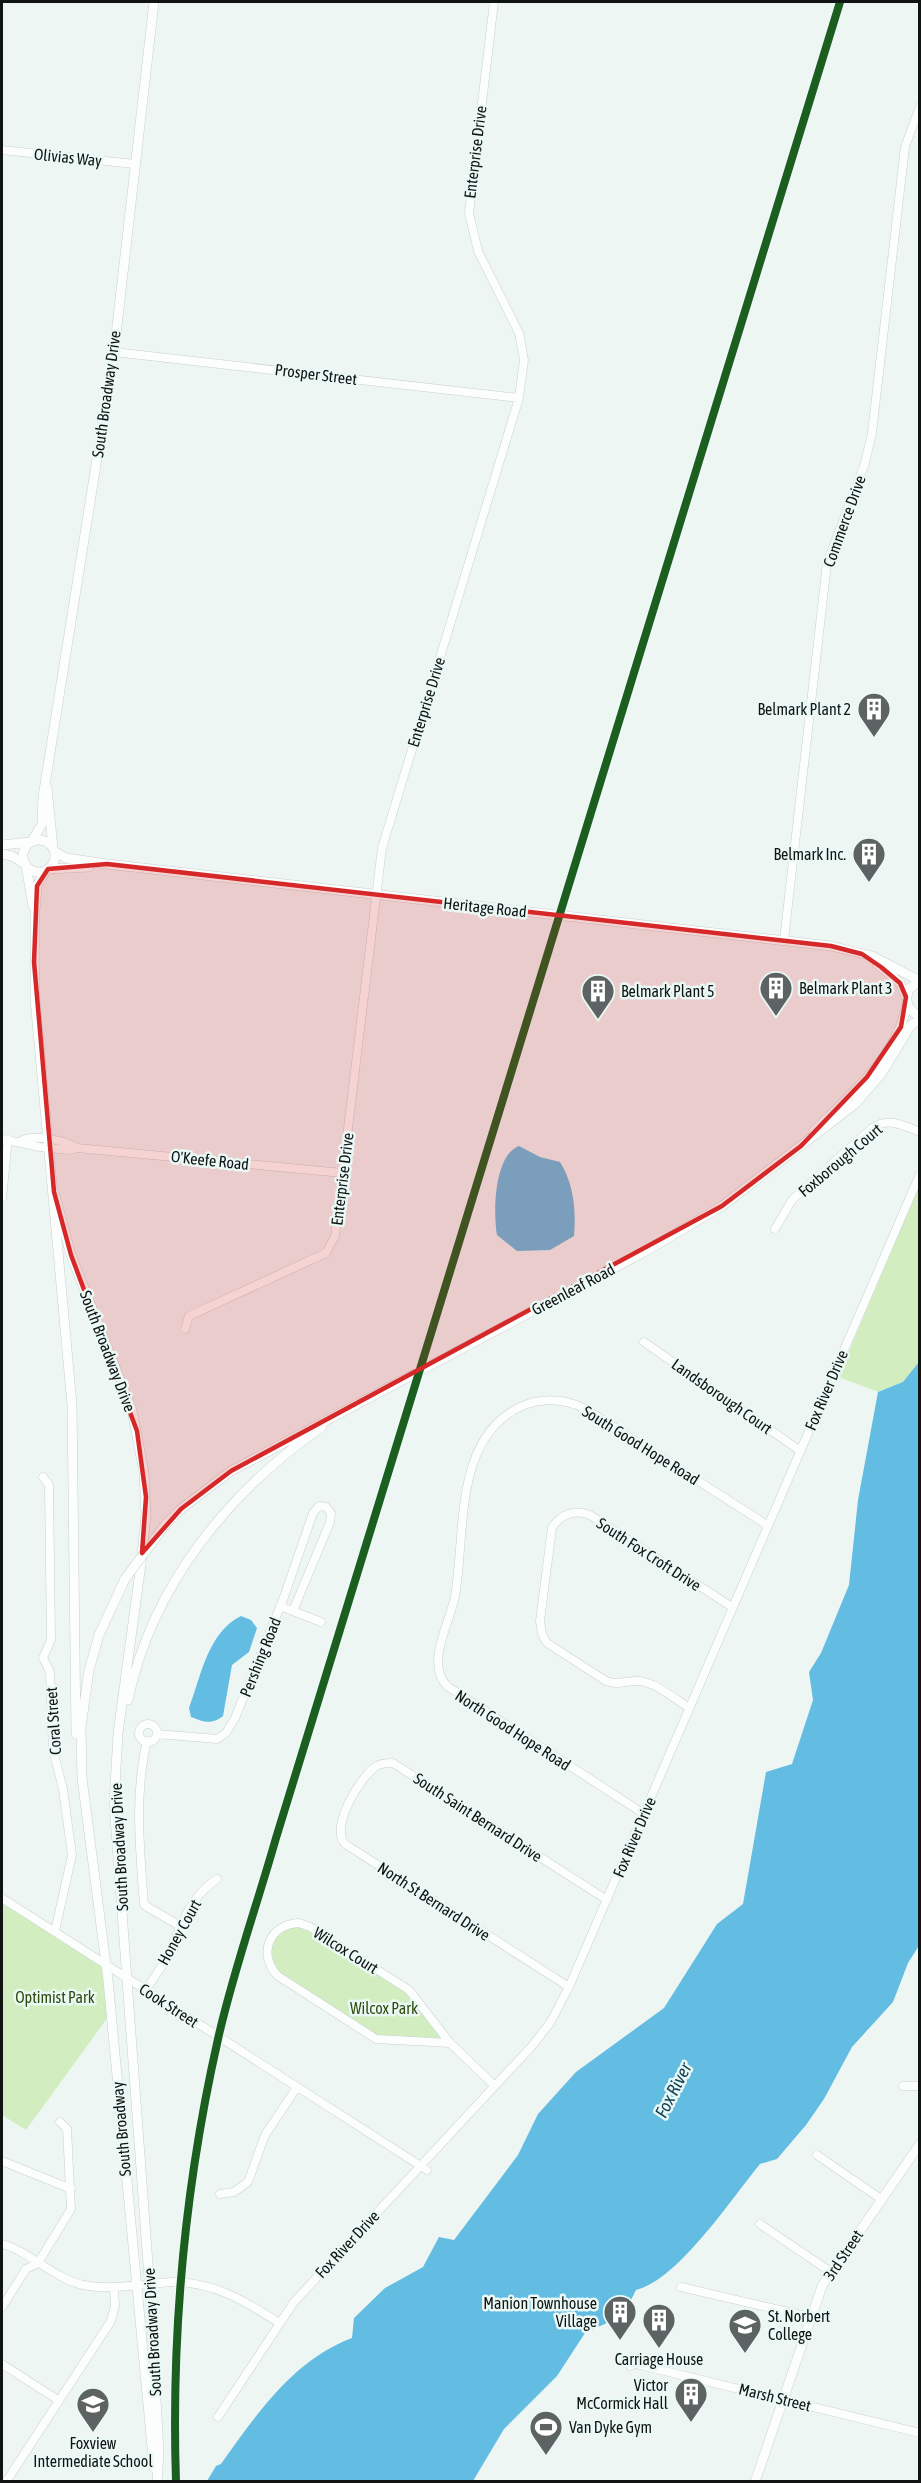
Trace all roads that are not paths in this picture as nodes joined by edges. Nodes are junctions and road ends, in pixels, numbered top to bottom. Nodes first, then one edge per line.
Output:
1 (154, 2) edge
2 (494, 2) edge
3 (920, 106) edge
4 (2, 150) edge
5 (134, 164) junction
6 (114, 352) junction
7 (519, 398) junction
8 (47, 785) junction
9 (31, 842) junction
10 (2, 845) edge
11 (54, 850) junction
12 (2, 854) edge
13 (107, 864) junction
14 (26, 865) junction
15 (47, 870) junction
16 (374, 894) junction
17 (35, 911) junction
18 (784, 940) junction
19 (862, 954) junction
20 (920, 981) edge
21 (907, 1000) junction
22 (920, 1017) edge
23 (920, 1132) edge
24 (5, 1139) edge
25 (49, 1144) junction
26 (801, 1146) junction
27 (343, 1173) junction
28 (920, 1174) edge
29 (54, 1192) junction
30 (2, 1198) edge
31 (775, 1229) dead end
32 (185, 1329) dead end
33 (644, 1342) dead end
34 (336, 1415) junction
35 (799, 1450) junction
36 (43, 1477) dead end
37 (767, 1525) junction
38 (280, 1606) junction
39 (732, 1607) junction
40 (293, 1611) junction
41 (450, 1616) joint
42 (321, 1622) dead end
43 (688, 1707) junction
44 (157, 1734) junction
45 (119, 1740) junction
46 (147, 1741) junction
47 (82, 1778) junction
48 (355, 1794) joint
49 (644, 1814) junction
50 (217, 1879) dead end
51 (2, 1898) edge
52 (607, 1900) junction
53 (180, 1926) junction
54 (55, 1931) junction
55 (106, 1964) junction
56 (126, 1977) junction
57 (569, 1987) junction
58 (146, 1990) junction
59 (450, 2043) junction
60 (495, 2086) junction
61 (903, 2086) dead end
62 (920, 2086) edge
63 (297, 2087) junction
64 (60, 2122) dead end
65 (920, 2144) edge
66 (817, 2155) dead end
67 (2, 2161) edge
68 (423, 2168) junction
69 (72, 2189) junction
70 (220, 2194) dead end
71 (882, 2199) junction
72 (760, 2224) dead end
73 (2, 2244) edge
74 (38, 2263) junction
75 (831, 2272) junction
76 (150, 2284) junction
77 (136, 2285) junction
78 (114, 2287) junction
79 (681, 2287) dead end
80 (2, 2307) edge
81 (810, 2317) junction
82 (279, 2323) junction
83 (2, 2364) edge
84 (630, 2366) dead end
85 (783, 2399) junction
86 (58, 2400) junction
87 (218, 2417) dead end
88 (920, 2433) edge
89 (157, 2480) edge
90 (6, 2481) edge
91 (755, 2481) edge

1 - 5 main road, South Broadway Drive
2 - 7 street, Enterprise Drive
3 - 18 street, Commerce Drive
4 - 5 street, Olivias Way
5 - 6 main road, South Broadway Drive
6 - 7 street, Prosper Street
6 - 8 main road, South Broadway Drive
7 - 16 street, Enterprise Drive
8 - 9 main road, South Broadway Drive
8 - 11 main road, South Broadway Drive
9 - 10 main road
9 - 11 main road
9 - 14 main road
11 - 13 main road, Heritage Road
11 - 15 main road
12 - 14 main road
13 - 15 main road, Heritage Road
13 - 16 main road, Heritage Road
14 - 15 main road
14 - 17 main road, South Broadway Drive
15 - 17 main road, South Broadway Drive
16 - 18 main road, Heritage Road
16 - 27 street, Enterprise Drive
17 - 25 main road, South Broadway Drive
18 - 19 main road, Heritage Road
19 - 20 main road, Heritage Road
19 - 21 main road, Heritage Road
20 - 21 main road
21 - 22 main road, Heritage Road
21 - 26 main road, Greenleaf Road
22 - 26 main road, Greenleaf Road
23 - 31 street, Foxborough Court
24 - 25 street, O'Keefe Road
24 - 30 street
25 - 27 street, O'Keefe Road
25 - 29 main road, South Broadway Drive
26 - 34 main road, Greenleaf Road
27 - 32 street, Enterprise Drive
28 - 35 street, Fox River Drive
29 - 45 main road, South Broadway Drive
29 - 47 main road, South Broadway Drive
33 - 35 street, Landsborough Court
34 - 45 main road
34 - 47 main road, bridge
35 - 37 street, Fox River Drive
36 - 54 street, Coral Street
37 - 39 street, Fox River Drive
37 - 41 street, South Good Hope Road
38 - 40 street
38 - 40 street, Pershing Road
38 - 44 street, Pershing Road
39 - 43 street, Fox River Drive
39 - 43 street, South Fox Croft Drive
40 - 42 street
41 - 49 street, North Good Hope Road
43 - 49 street, Fox River Drive
44 - 46 street
44 - 46 street
45 - 56 main road, South Broadway Drive
46 - 53 street
47 - 55 main road, South Broadway
48 - 52 street, South Saint Bernard Drive
48 - 57 street, North St Bernard Drive
49 - 52 street, Fox River Drive
50 - 53 street, Honey Court
51 - 54 street, Cook Street
52 - 57 street, Fox River Drive
53 - 58 street, Honey Court
54 - 55 street, Cook Street
55 - 56 street, Cook Street
55 - 77 main road, South Broadway
56 - 58 street, Cook Street
56 - 76 main road, South Broadway Drive
57 - 60 street, Fox River Drive
58 - 63 street, Cook Street
59 - 59 street, Wilcox Court
59 - 60 street, Wilcox Court
60 - 68 street, Fox River Drive
61 - 62 street
63 - 68 street, Cook Street
63 - 70 street
64 - 69 street
65 - 71 main road, 3rd Street
66 - 71 street
67 - 69 street
68 - 82 street, Fox River Drive
69 - 74 street
71 - 75 main road, 3rd Street
72 - 75 street
73 - 74 street
74 - 78 street
74 - 80 street
75 - 81 main road, 3rd Street
76 - 77 street
76 - 82 street
76 - 89 main road, South Broadway Drive
77 - 78 street
77 - 89 main road, South Broadway
78 - 86 street
79 - 81 street
81 - 85 main road, 3rd Street
82 - 87 street, Fox River Drive
83 - 86 street
84 - 85 street, Marsh Street
85 - 88 street, Marsh Street
85 - 91 main road, 3rd Street
86 - 90 street

